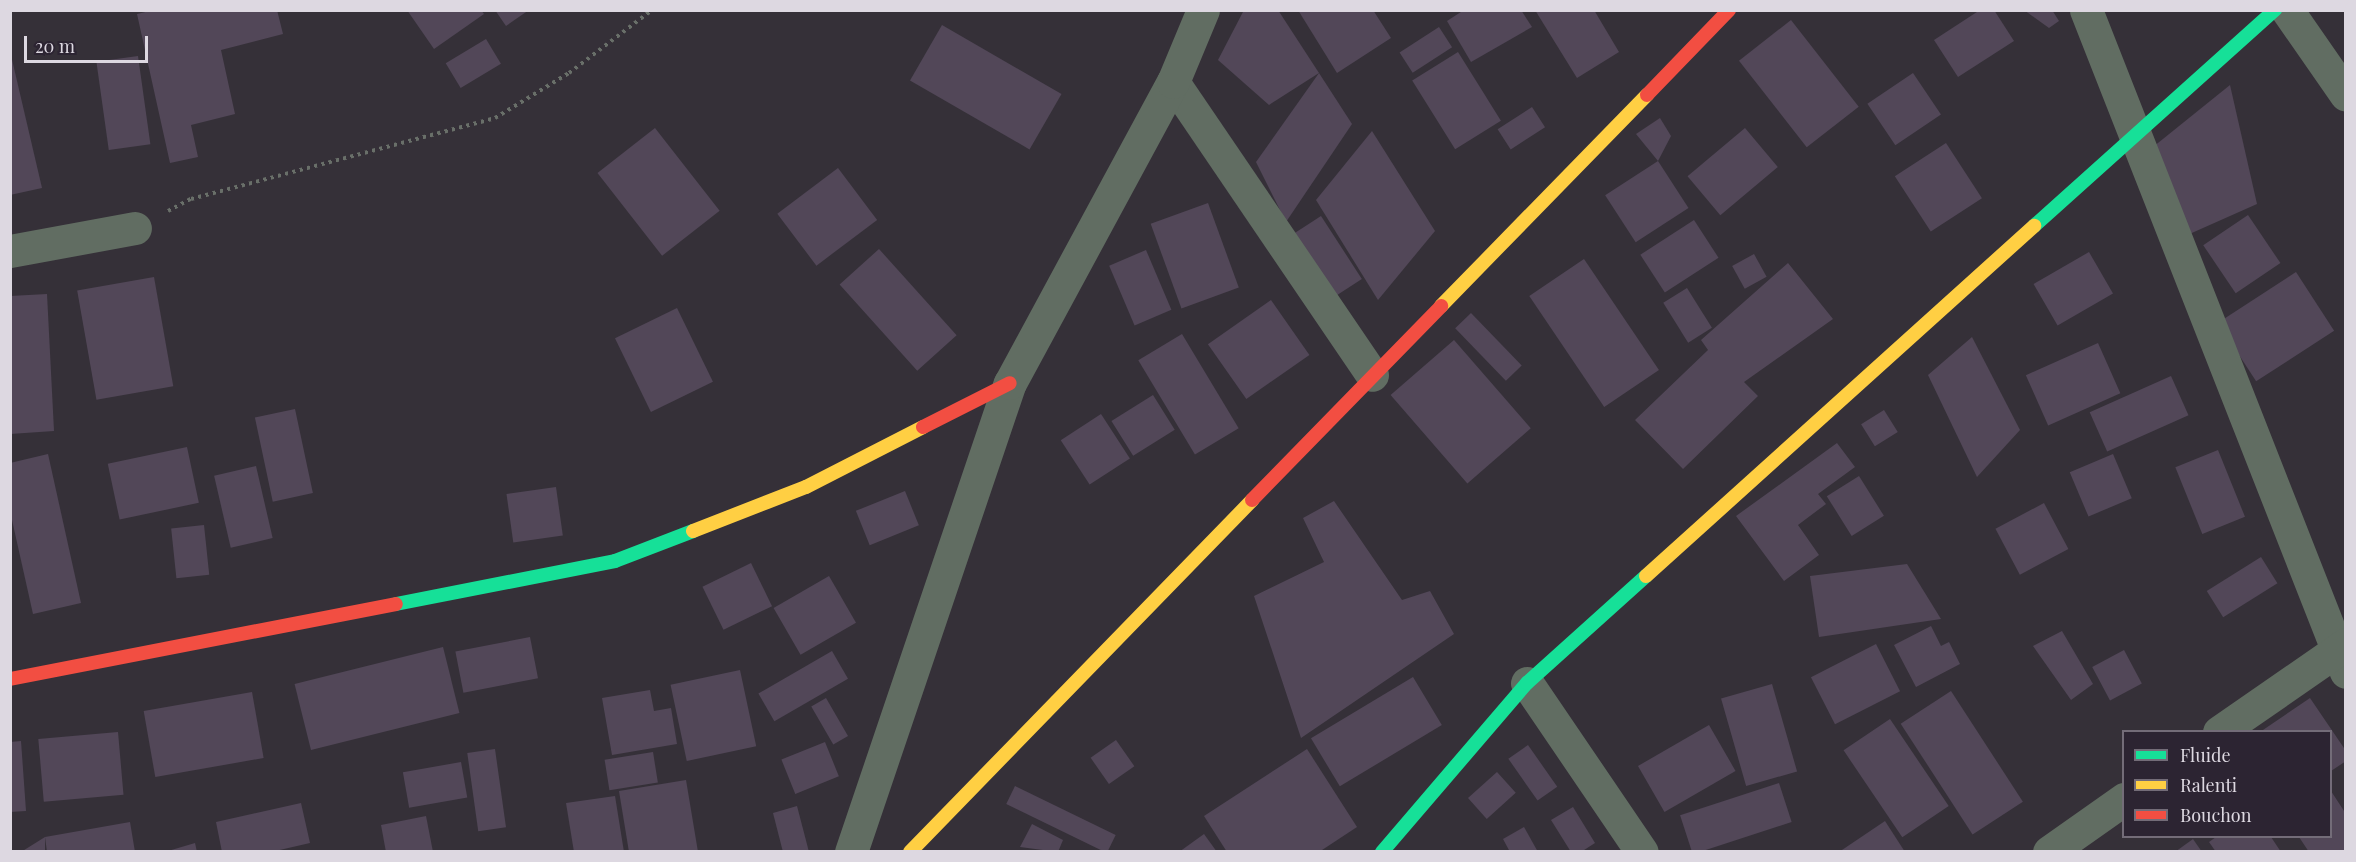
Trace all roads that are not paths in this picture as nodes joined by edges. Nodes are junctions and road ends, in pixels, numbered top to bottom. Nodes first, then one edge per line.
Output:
1 (1203, 10) edge
2 (1729, 10) edge
3 (2085, 10) edge
4 (2275, 10) edge
5 (2287, 10) edge
6 (1173, 82) junction
7 (2346, 94) edge
8 (2133, 138) junction
9 (135, 228) road end
10 (10, 251) edge
11 (1372, 375) junction
12 (1010, 383) junction
13 (2343, 655) edge
14 (10, 679) edge
15 (1527, 683) junction
16 (2222, 730) edge
17 (2122, 800) edge
18 (851, 852) edge
19 (910, 852) edge
20 (1382, 852) edge
21 (1642, 852) edge
22 (2049, 852) edge

1 - 6 street
2 - 11 street
3 - 8 street
4 - 8 street
5 - 7 street
6 - 11 street
6 - 12 street
8 - 13 street
8 - 15 street
9 - 10 street
11 - 19 street
12 - 14 street
12 - 18 street
13 - 16 street
15 - 20 street
15 - 21 street
17 - 22 street

